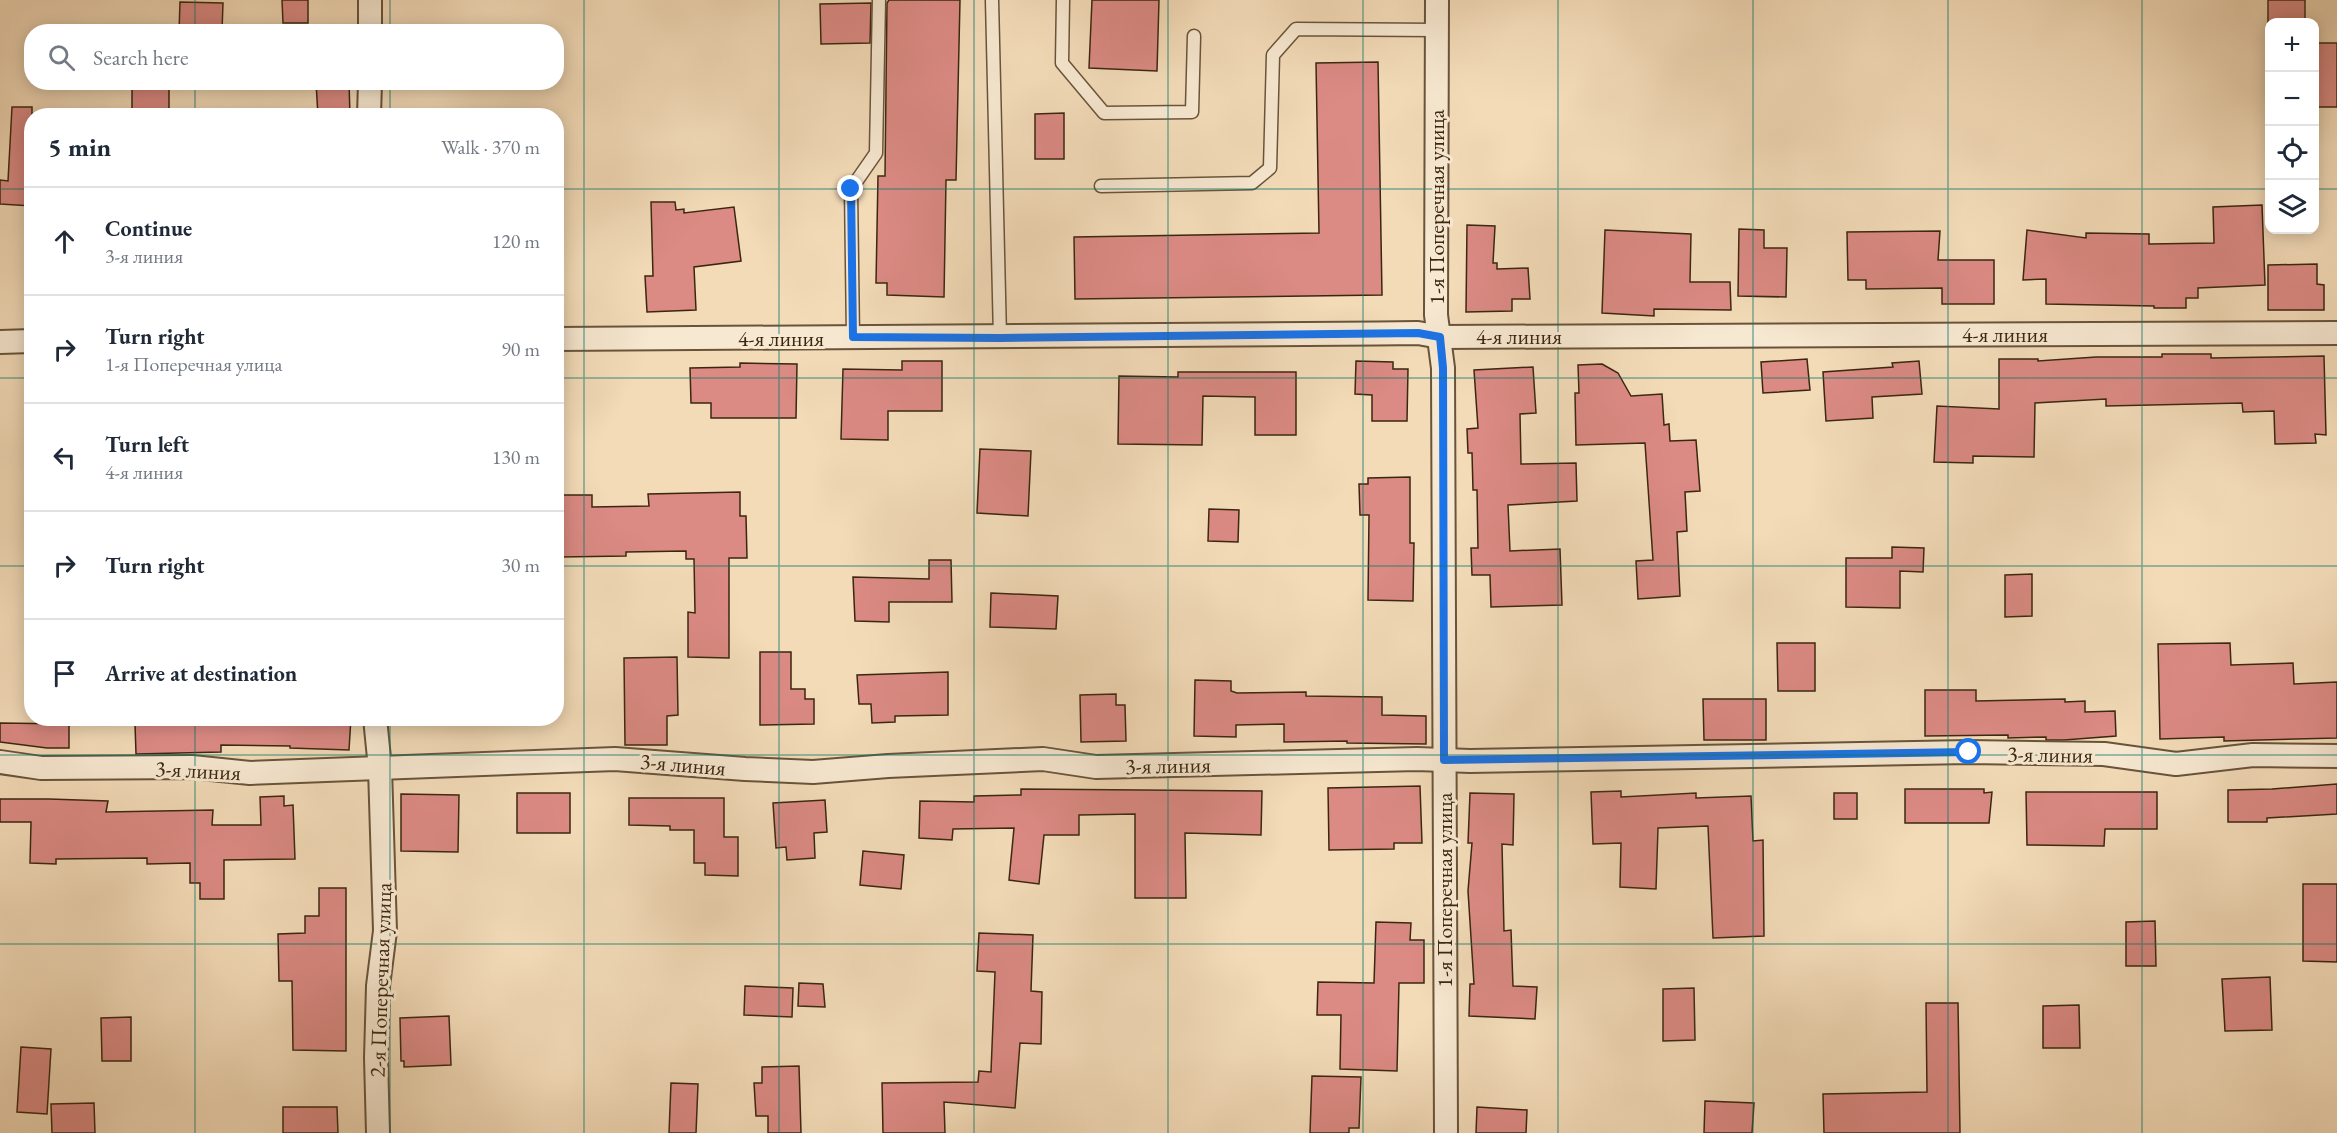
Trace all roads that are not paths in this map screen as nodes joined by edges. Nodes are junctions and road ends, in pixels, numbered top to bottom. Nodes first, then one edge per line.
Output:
1 (370, 0) edge
2 (879, 0) edge
3 (992, 0) edge
4 (1064, 0) edge
5 (1437, 0) edge
6 (370, 24) edge
7 (1437, 30) junction
8 (1194, 36) dead end
9 (370, 90) edge
10 (369, 108) edge
11 (1101, 186) dead end
12 (2337, 333) edge
13 (853, 337) junction
14 (1440, 337) junction
15 (1000, 338) junction
16 (564, 339) edge
17 (24, 341) edge
18 (0, 342) edge
19 (376, 726) edge
20 (2337, 756) edge
21 (1444, 760) junction
22 (0, 762) edge
23 (380, 768) junction
24 (378, 1133) edge
25 (1446, 1133) edge

1 - 6 street
2 - 13 lane
3 - 15 lane
4 - 8 lane
5 - 7 street, 1-я Поперечная улица
7 - 11 lane
7 - 14 street, 1-я Поперечная улица
9 - 10 street
12 - 14 street, 4-я линия
13 - 15 street, 4-я линия
13 - 16 street, 4-я линия
14 - 15 street, 4-я линия
14 - 21 street, 1-я Поперечная улица
17 - 18 street
19 - 23 street, 2-я Поперечная улица
20 - 21 street, 3-я линия
21 - 23 street, 3-я линия
21 - 25 street, 1-я Поперечная улица
22 - 23 street, 3-я линия
23 - 24 street, 2-я Поперечная улица

